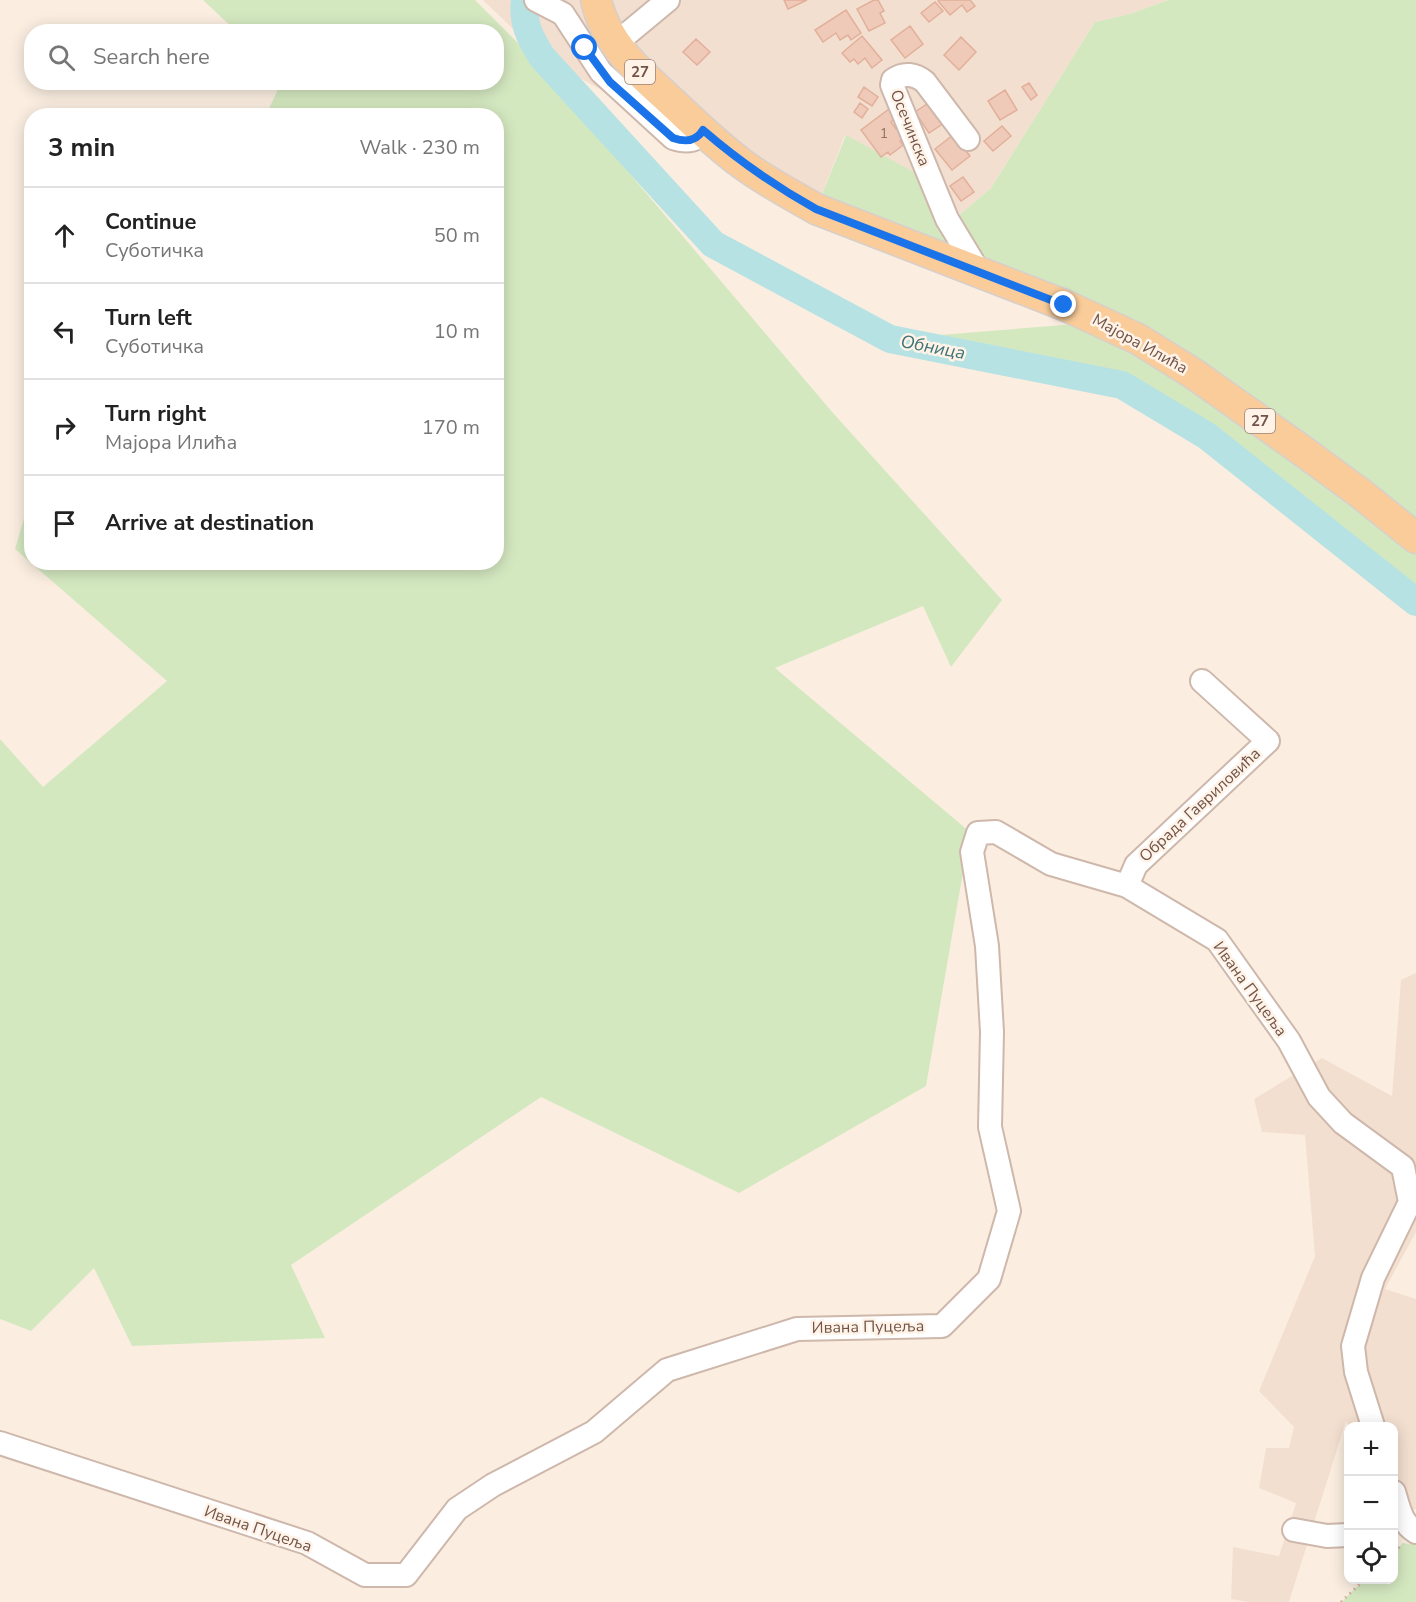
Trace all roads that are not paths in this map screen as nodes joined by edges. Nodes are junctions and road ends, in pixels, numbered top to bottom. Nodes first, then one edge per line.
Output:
1 (596, 0) edge
2 (668, 0) edge
3 (544, 4) edge
4 (615, 44) junction
5 (703, 130) junction
6 (968, 139) dead end
7 (975, 271) junction
8 (1416, 538) edge
9 (1202, 681) dead end
10 (1127, 886) junction
11 (1413, 1200) edge
12 (1372, 1422) edge
13 (0, 1443) edge
14 (1398, 1504) edge
15 (1406, 1528) edge
16 (1294, 1530) dead end
17 (1344, 1535) edge

1 - 4 main road, Мајора Илића / 27
2 - 4 street
3 - 5 street
4 - 5 main road, Мајора Илића / 27
5 - 7 main road, Мајора Илића / 27
6 - 7 street, Осечинска
7 - 8 main road, Мајора Илића / 27
9 - 10 street, Обрада Гавриловића
10 - 11 street, Ивана Пуцеља
10 - 13 street, Ивана Пуцеља
11 - 12 street
14 - 15 street
16 - 17 street

